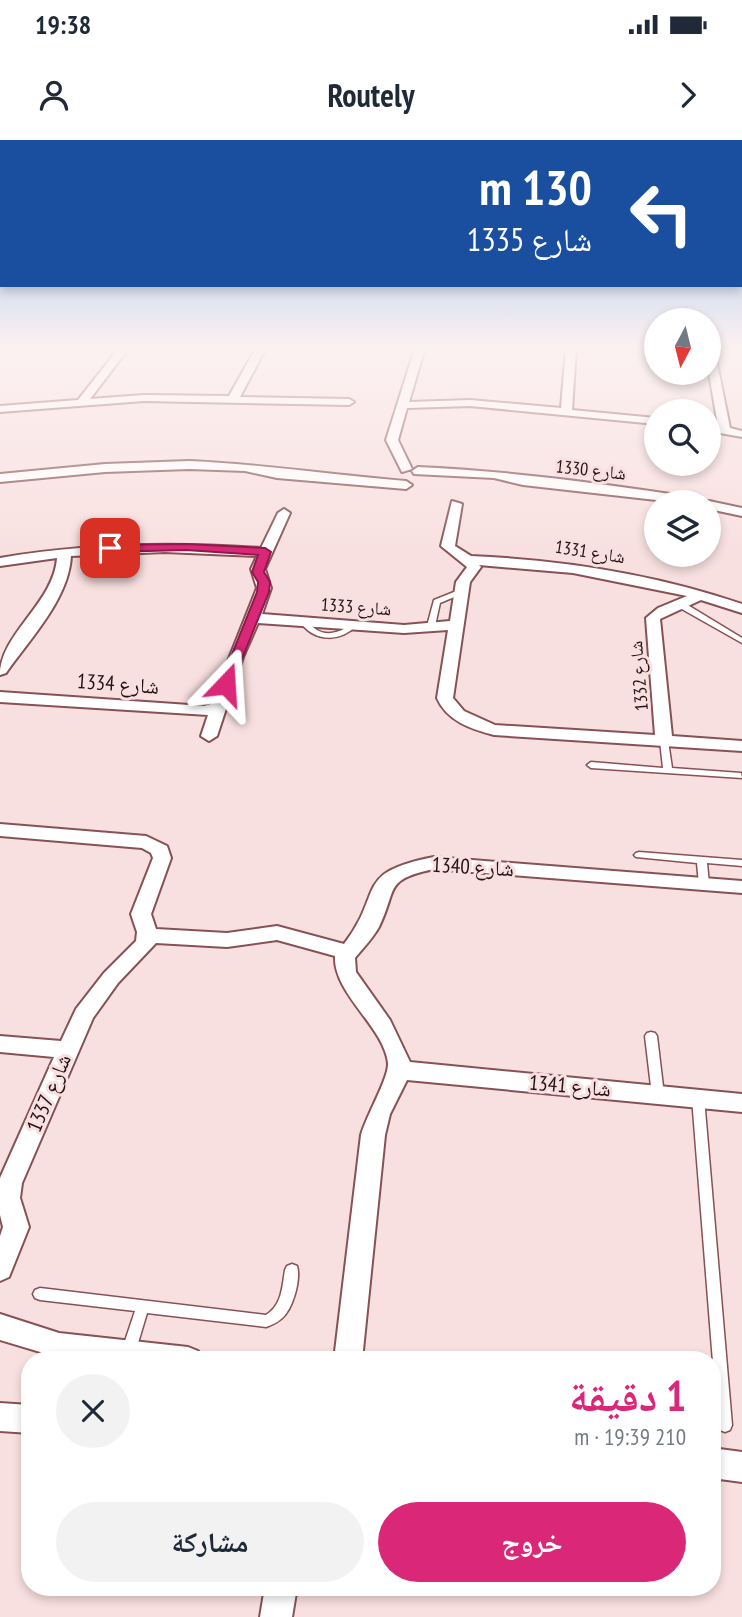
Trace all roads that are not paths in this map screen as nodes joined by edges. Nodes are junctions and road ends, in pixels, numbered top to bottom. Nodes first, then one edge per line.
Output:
1 (399, 417) edge
2 (619, 417) edge
3 (722, 417) edge
4 (644, 420) edge
5 (721, 430) edge
6 (725, 431) junction
7 (742, 434) edge
8 (412, 470) junction
9 (393, 476) junction
10 (0, 478) edge
11 (523, 481) junction
12 (367, 482) junction
13 (411, 485) junction
14 (644, 494) edge
15 (456, 504) dead end
16 (721, 508) edge
17 (742, 512) edge
18 (284, 513) dead end
19 (64, 552) junction
20 (265, 552) junction
21 (470, 560) junction
22 (0, 562) edge
23 (462, 592) junction
24 (698, 595) junction
25 (683, 606) junction
26 (742, 609) edge
27 (253, 618) junction
28 (457, 625) junction
29 (431, 626) junction
30 (742, 640) edge
31 (0, 670) edge
32 (0, 697) edge
33 (219, 707) junction
34 (209, 736) dead end
35 (664, 741) junction
36 (742, 746) edge
37 (591, 765) dead end
38 (668, 770) junction
39 (741, 776) edge
40 (0, 830) edge
41 (639, 855) dead end
42 (702, 860) junction
43 (742, 863) edge
44 (704, 884) junction
45 (742, 887) edge
46 (148, 935) junction
47 (347, 952) junction
48 (651, 1036) dead end
49 (0, 1044) edge
50 (67, 1050) junction
51 (399, 1070) junction
52 (657, 1095) junction
53 (698, 1098) junction
54 (742, 1102) edge
55 (0, 1269) edge
56 (292, 1270) dead end
57 (40, 1294) dead end
58 (143, 1306) junction
59 (0, 1328) edge
60 (111, 1351) edge
61 (129, 1351) edge
62 (349, 1351) edge
63 (719, 1351) edge
64 (721, 1377) edge
65 (0, 1417) edge
66 (21, 1418) edge
67 (725, 1425) dead end
68 (721, 1464) edge
69 (742, 1466) edge
70 (280, 1596) edge
71 (276, 1617) edge

1 - 8 street
2 - 4 street
3 - 6 street
5 - 6 street
6 - 7 street
8 - 9 street, شارع 1330
8 - 11 street, شارع 1330
8 - 13 street
9 - 12 street, شارع 1330
9 - 13 street
10 - 12 street, شارع 1330
11 - 13 street, شارع 1330
11 - 14 street, شارع 1330
12 - 13 street, شارع 1330
15 - 21 street
16 - 17 street
18 - 20 street
19 - 20 street
19 - 22 street
19 - 31 street
20 - 27 street
21 - 23 street
21 - 24 street, شارع 1331
23 - 28 street
23 - 29 lane
24 - 25 street, شارع 1332
24 - 26 street, شارع 1331
25 - 30 lane
25 - 35 street, شارع 1332
27 - 29 street, شارع 1333
27 - 33 street
28 - 29 street, شارع 1333
28 - 35 street
32 - 33 street, شارع 1334
33 - 34 street
35 - 36 street
35 - 38 lane
37 - 38 lane
38 - 39 lane
40 - 46 street
41 - 42 lane
42 - 43 lane
42 - 44 lane
44 - 45 street, شارع 1340
44 - 47 street, شارع 1340
46 - 47 street
46 - 50 street, شارع 1337
47 - 51 street
48 - 52 lane
49 - 50 street
50 - 55 street, شارع 1337
51 - 52 street, شارع 1341
51 - 62 street
52 - 53 street, شارع 1341
53 - 54 street, شارع 1341
53 - 63 lane
56 - 58 lane
57 - 58 lane
58 - 61 lane
59 - 60 street
64 - 67 lane
65 - 66 street
68 - 69 street
70 - 71 street

